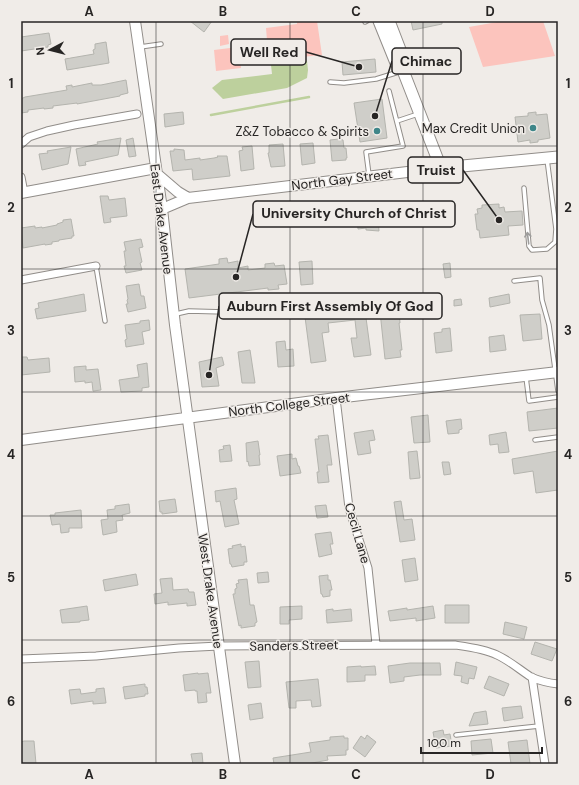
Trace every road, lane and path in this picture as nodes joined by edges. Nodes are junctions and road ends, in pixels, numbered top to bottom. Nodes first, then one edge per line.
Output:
1 (134, 21) edge
2 (379, 21) edge
3 (389, 21) edge
4 (160, 44) dead end
5 (138, 47) junction
6 (403, 69) junction
7 (330, 82) dead end
8 (389, 91) dead end
9 (420, 113) junction
10 (137, 114) dead end
11 (397, 121) junction
12 (21, 144) edge
13 (552, 157) edge
14 (441, 168) junction
15 (157, 171) junction
16 (369, 176) junction
17 (21, 177) edge
18 (524, 188) dead end
19 (23, 193) edge
20 (188, 198) junction
21 (162, 209) junction
22 (96, 266) joint
23 (21, 280) edge
24 (514, 281) dead end
25 (264, 305) dead end
26 (173, 314) junction
27 (105, 321) dead end
28 (557, 372) edge
29 (526, 376) junction
30 (558, 391) edge
31 (558, 397) edge
32 (336, 398) junction
33 (188, 418) junction
34 (558, 437) edge
35 (21, 440) edge
36 (536, 440) dead end
37 (376, 644) junction
38 (219, 646) junction
39 (21, 659) edge
40 (532, 677) junction
41 (558, 684) edge
42 (539, 726) junction
43 (456, 735) dead end
44 (235, 764) edge
45 (545, 764) edge

1 - 5 street, East Drake Avenue
2 - 6 main road
3 - 6 main road
4 - 5 lane
5 - 15 street, East Drake Avenue
6 - 7 lane
6 - 9 main road
8 - 11 lane
9 - 11 lane
9 - 14 main road
10 - 12 street
11 - 16 lane
13 - 14 main road, North Gay Street
13 -> 18 lane
14 - 16 street, North Gay Street
15 - 19 street
15 - 20 street
15 - 21 street, East Drake Avenue
16 - 20 street, North Gay Street
17 - 19 street
20 - 21 street, North Gay Street
21 - 26 street, East Drake Avenue
22 - 23 street
22 - 27 lane
24 - 28 lane
25 - 26 lane
26 - 33 street, East Drake Avenue
28 - 29 street, North College Street
28 - 30 lane
29 - 31 lane
29 - 32 street, North College Street
32 - 33 street, North College Street
32 - 37 street, Cecil Lane
33 - 35 street, North College Street
33 - 38 street, West Drake Avenue
34 - 36 lane
37 - 38 street, Sanders Street
37 - 40 street, Sanders Street
38 - 39 street, Sanders Street
38 - 44 street, West Drake Avenue
40 - 41 street, Sanders Street
40 - 42 street
42 - 43 lane
42 - 45 street

